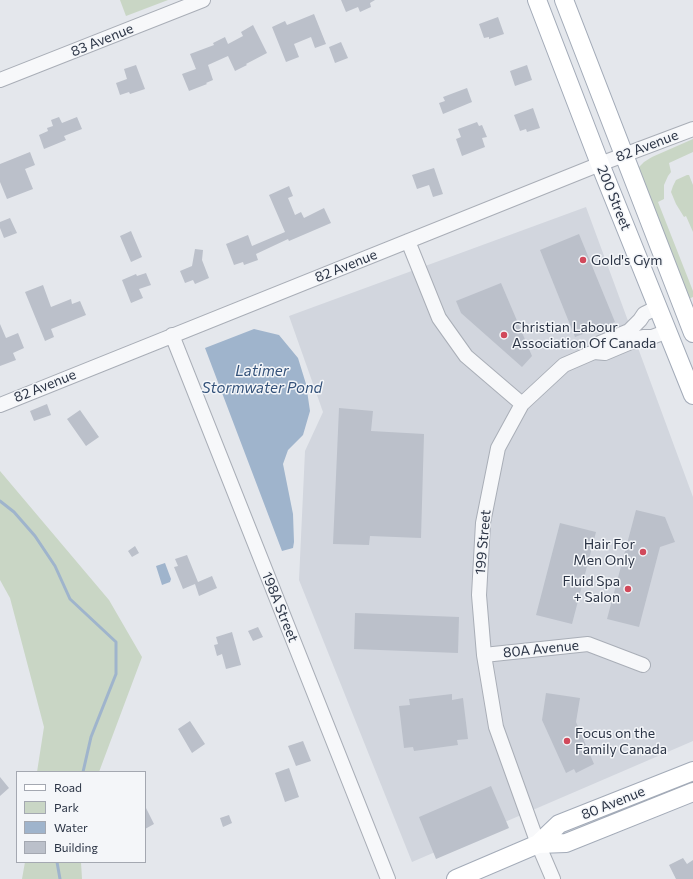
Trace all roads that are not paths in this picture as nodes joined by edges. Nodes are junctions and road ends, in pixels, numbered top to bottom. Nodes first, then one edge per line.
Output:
1 (204, 0) edge
2 (537, 0) edge
3 (564, 0) edge
4 (0, 80) edge
5 (693, 129) edge
6 (624, 155) junction
7 (600, 164) junction
8 (408, 241) junction
9 (658, 307) junction
10 (668, 331) junction
11 (693, 333) edge
12 (172, 335) junction
13 (594, 352) junction
14 (693, 395) edge
15 (522, 404) junction
16 (0, 405) edge
17 (484, 655) junction
18 (643, 665) dead end
19 (693, 771) edge
20 (693, 792) edge
21 (538, 844) junction
22 (388, 879) edge
23 (456, 879) edge
24 (553, 879) edge

1 - 4 street, 83 Avenue
2 - 7 main road, 200 Street
3 - 6 main road, 200 Street
5 - 6 street, 82 Avenue
6 - 7 street, 82 Avenue
6 - 11 main road, 200 Street
7 - 8 street, 82 Avenue
7 - 9 main road, 200 Street
8 - 12 street, 82 Avenue
8 - 15 street
9 - 10 main road, 200 Street
9 - 13 street
10 - 13 street
10 - 14 main road, 200 Street
12 - 16 street, 82 Avenue
12 - 22 street, 198A Street
13 - 15 street, 199 Street
15 - 17 street, 199 Street
17 - 18 street, 80A Avenue
17 - 21 street, 199 Street
19 - 21 main road, 80 Avenue
20 - 21 main road, 80 Avenue
21 - 23 main road, 80 Avenue
21 - 24 street, 199 Street

